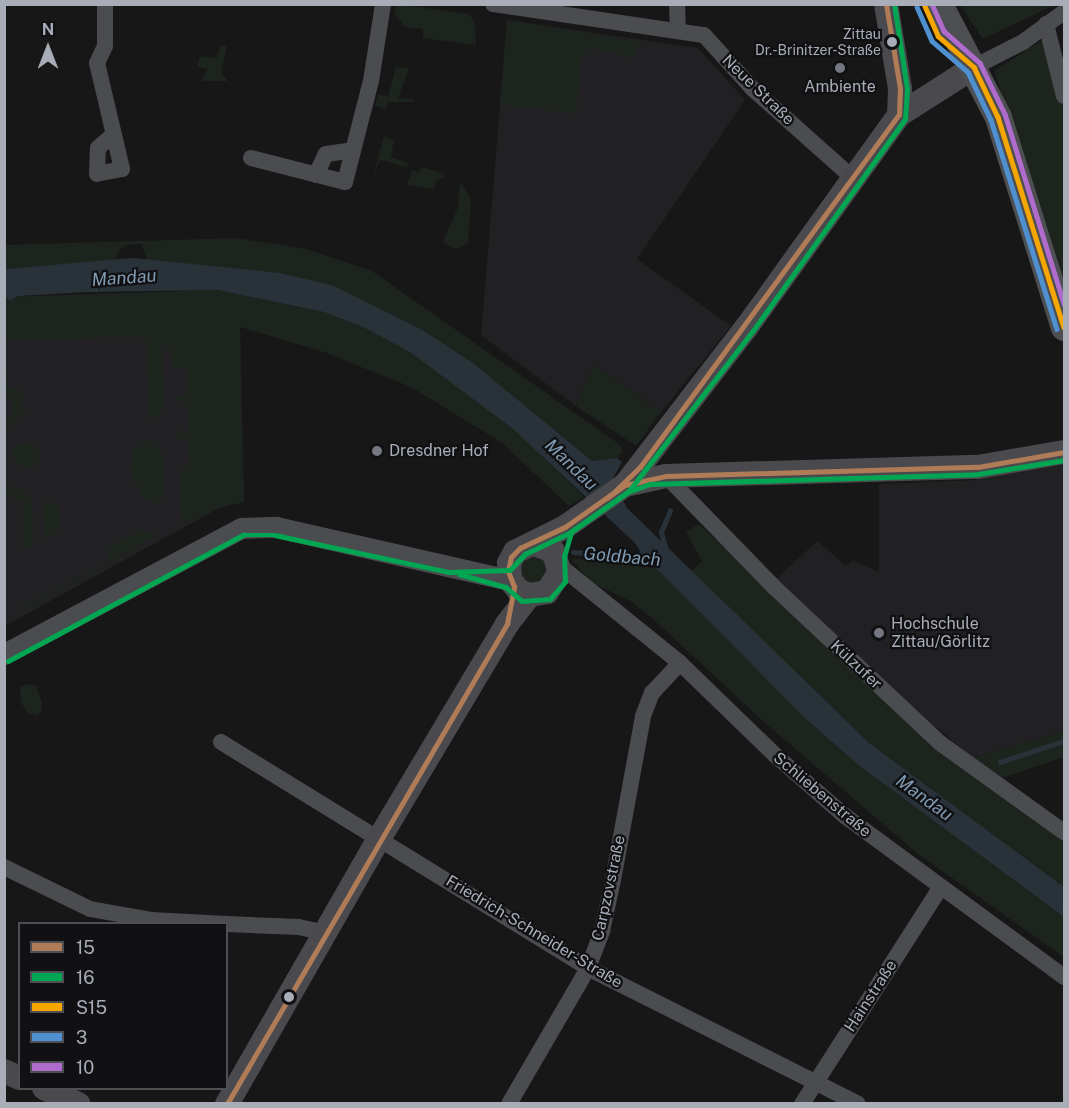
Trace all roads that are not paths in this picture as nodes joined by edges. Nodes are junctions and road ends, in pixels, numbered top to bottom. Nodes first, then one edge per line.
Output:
1 (105, 4) edge
2 (383, 4) edge
3 (493, 4) edge
4 (677, 4) edge
5 (886, 4) edge
6 (939, 4) edge
7 (1065, 12) edge
8 (1046, 24) junction
9 (678, 30) junction
10 (974, 67) junction
11 (1065, 96) edge
12 (899, 115) junction
13 (113, 135) dead end
14 (353, 150) junction
15 (251, 158) dead end
16 (316, 175) junction
17 (853, 178) junction
18 (1065, 327) edge
19 (1065, 452) edge
20 (638, 480) junction
21 (565, 527) junction
22 (534, 544) junction
23 (558, 561) junction
24 (523, 583) junction
25 (593, 596) junction
26 (4, 654) edge
27 (680, 663) junction
28 (222, 742) dead end
29 (1065, 832) edge
30 (379, 839) junction
31 (4, 867) edge
32 (940, 888) junction
33 (188, 922) edge
34 (228, 924) edge
35 (325, 933) junction
36 (588, 968) junction
37 (1065, 978) edge
38 (4, 1071) edge
39 (18, 1077) edge
40 (816, 1082) junction
41 (46, 1090) edge
42 (79, 1104) edge
43 (227, 1104) edge
44 (508, 1104) edge
45 (802, 1104) edge
46 (858, 1104) edge

1 - 13 street
2 - 14 street
3 - 9 street, Neue Straße
4 - 9 street
5 - 12 main road
6 - 10 main road
7 - 8 street
8 - 10 street
8 - 11 street
9 - 17 street, Neue Straße
10 - 12 main road
10 - 18 main road
12 - 17 main road
14 - 16 street
14 - 16 street
15 - 16 street
17 - 20 main road
19 - 20 main road
20 - 21 main road
20 - 29 street, Külzufer
21 - 22 main road
21 - 23 main road
22 - 23 main road
22 - 24 main road
23 - 24 main road
23 - 25 street, Schliebenstraße
24 - 25 street, Schliebenstraße
24 - 26 street
24 - 30 main road
25 - 27 street, Schliebenstraße
27 - 32 street, Schliebenstraße
27 - 36 street, Carpzovstraße
28 - 30 street, Friedrich-Schneider-Straße
30 - 35 main road
30 - 36 street, Friedrich-Schneider-Straße
31 - 33 street
32 - 37 street, Schliebenstraße
32 - 40 street, Hainstraße
34 - 35 street
35 - 43 main road
36 - 40 street, Friedrich-Schneider-Straße
36 - 44 street, Carpzovstraße
38 - 39 main road
40 - 45 street, Hainstraße
40 - 46 street, Friedrich-Schneider-Straße
41 - 42 main road

